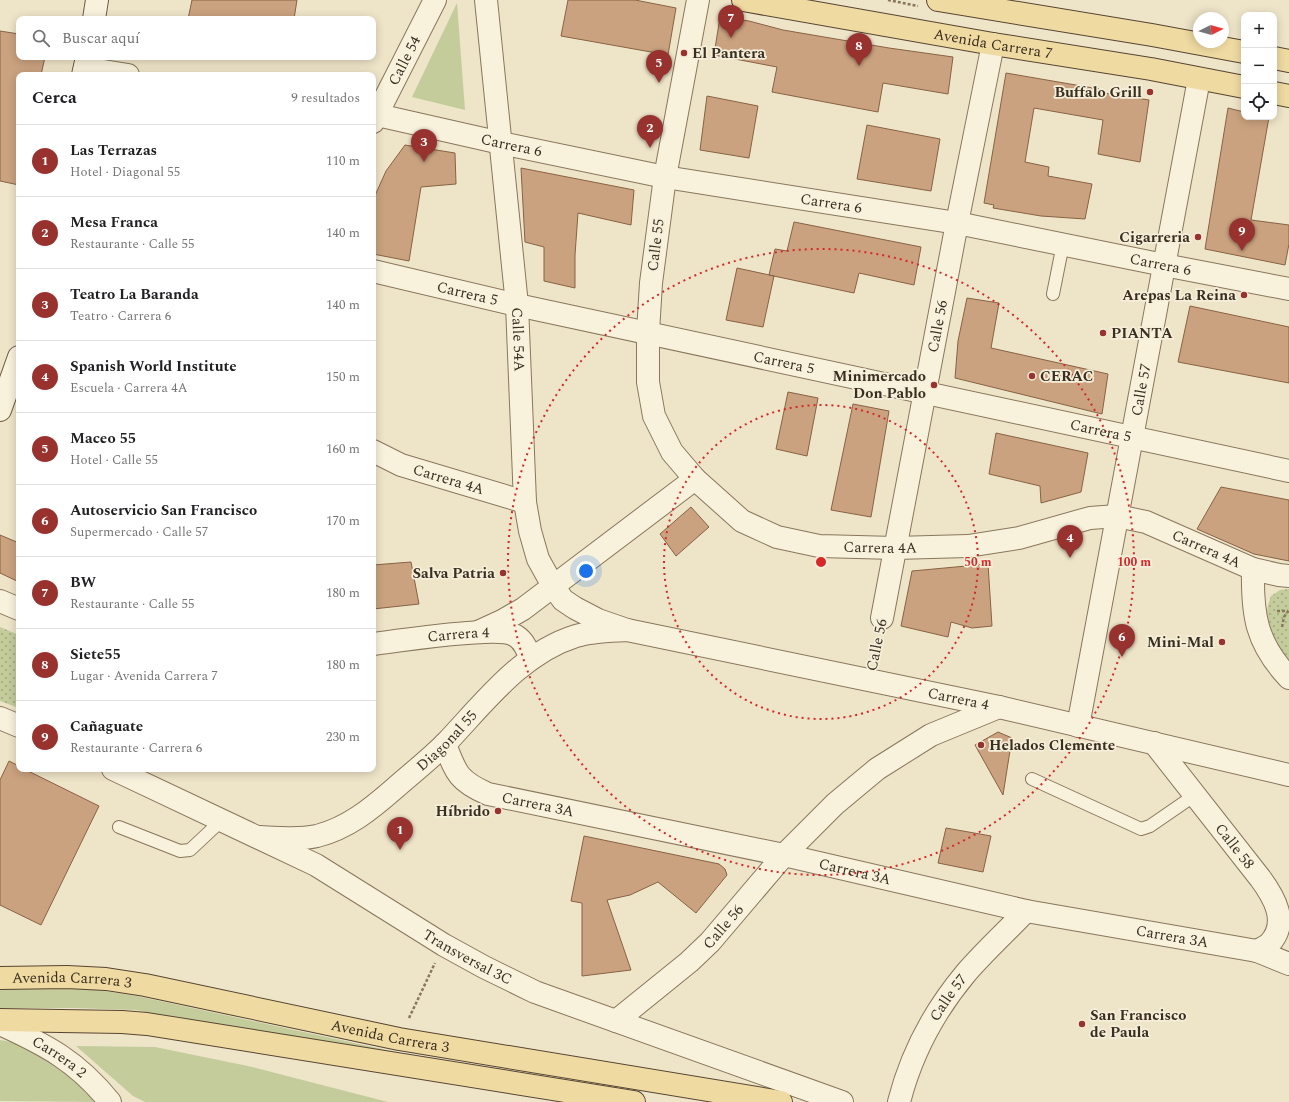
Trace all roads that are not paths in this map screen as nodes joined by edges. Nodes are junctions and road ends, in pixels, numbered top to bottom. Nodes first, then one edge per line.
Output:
1 (97, 0) edge
2 (435, 0) edge
3 (486, 0) edge
4 (698, 0) edge
5 (743, 0) edge
6 (938, 0) edge
7 (1017, 6) edge
8 (94, 16) edge
9 (993, 44) junction
10 (1241, 51) edge
11 (1277, 59) edge
12 (1289, 61) edge
13 (85, 67) edge
14 (112, 72) edge
15 (1199, 78) junction
16 (1241, 86) edge
17 (1277, 94) edge
18 (1289, 96) edge
19 (376, 113) edge
20 (376, 117) edge
21 (501, 143) junction
22 (665, 177) junction
23 (957, 223) junction
24 (1063, 244) junction
25 (1164, 265) junction
26 (376, 273) edge
27 (1289, 289) edge
28 (1053, 294) dead end
29 (517, 305) junction
30 (648, 332) junction
31 (16, 365) edge
32 (925, 392) junction
33 (1, 405) edge
34 (1132, 437) junction
35 (376, 452) edge
36 (1289, 470) edge
37 (695, 479) junction
38 (525, 502) junction
39 (1117, 516) junction
40 (896, 548) junction
41 (1253, 569) junction
42 (1289, 576) edge
43 (553, 586) junction
44 (0, 601) edge
45 (16, 608) edge
46 (882, 618) road end
47 (627, 630) junction
48 (478, 632) junction
49 (376, 644) edge
50 (531, 659) junction
51 (1289, 678) edge
52 (999, 707) junction
53 (0, 718) edge
54 (16, 725) edge
55 (1078, 726) junction
56 (1154, 743) junction
57 (445, 744) junction
58 (119, 772) edge
59 (1289, 775) edge
60 (1032, 779) dead end
61 (1195, 795) junction
62 (222, 820) junction
63 (119, 827) dead end
64 (260, 837) junction
65 (784, 855) junction
66 (1026, 911) junction
67 (1257, 951) junction
68 (1289, 964) edge
69 (0, 978) edge
70 (0, 1020) edge
71 (616, 1021) junction
72 (0, 1024) edge
73 (110, 1102) edge
74 (634, 1102) edge
75 (781, 1102) edge
76 (842, 1102) edge
77 (899, 1102) edge

1 - 8 street
2 - 19 street, Calle 54
3 - 21 street, Calle 54A
4 - 22 street, Calle 55
5 - 9 main road, Avenida Carrera 7
6 - 7 main road
7 - 10 main road
9 - 15 main road, Avenida Carrera 7
9 - 23 street, Calle 56
11 - 12 main road
13 - 14 street
15 - 16 main road, Avenida Carrera 7
15 - 25 street, Calle 57
17 - 18 main road
20 - 21 street, Carrera 6
21 - 22 street, Carrera 6
21 - 29 street, Calle 54A
22 - 23 street, Carrera 6
22 - 30 street, Calle 55
23 - 24 street, Carrera 6
23 - 32 street, Calle 56
24 - 25 street, Carrera 6
24 - 28 lane
25 - 27 street, Carrera 6
25 - 34 street, Calle 57
26 - 29 street, Carrera 5
29 - 30 street, Carrera 5
29 - 38 street, Calle 54A
30 - 32 street, Carrera 5
30 - 37 street, Calle 55
31 - 33 street
32 - 34 street, Carrera 5
32 - 40 street, Calle 56
34 - 36 street, Carrera 5
34 - 39 street, Calle 57
35 - 38 street, Carrera 4A
37 - 40 street, Carrera 4A
37 - 43 street
38 - 43 street, Calle 54A
39 - 40 street, Carrera 4A
39 - 41 street, Carrera 4A
39 - 55 street, Calle 57
40 - 46 street, Calle 56
41 - 42 street, Carrera 4A
41 - 51 street
43 - 47 street, Calle 54A
43 - 48 street
44 - 45 street
47 - 50 street, Diagonal 55
47 - 52 street, Carrera 4
48 - 49 street, Carrera 4
48 - 50 street, Carrera 4
50 - 57 street, Diagonal 55
52 - 55 street, Carrera 4
52 - 65 street, Calle 56
53 - 54 street
55 - 56 street, Carrera 4
56 - 59 street, Carrera 4
56 - 61 street, Calle 58
57 - 64 street, Diagonal 55
57 - 65 street, Carrera 3A
58 - 62 street, Transversal 3C
60 - 61 lane
61 - 67 street, Calle 58
62 - 63 lane
62 - 64 street, Transversal 3C
64 - 71 street, Transversal 3C
65 - 66 street, Carrera 3A
65 - 71 street, Calle 56
66 - 67 street, Carrera 3A
66 - 77 street, Calle 57
67 - 68 street, Carrera 3A
69 - 75 main road, Avenida Carrera 3
70 - 74 main road, Avenida Carrera 3
71 - 76 street, Transversal 3C
72 - 73 street, Carrera 2

